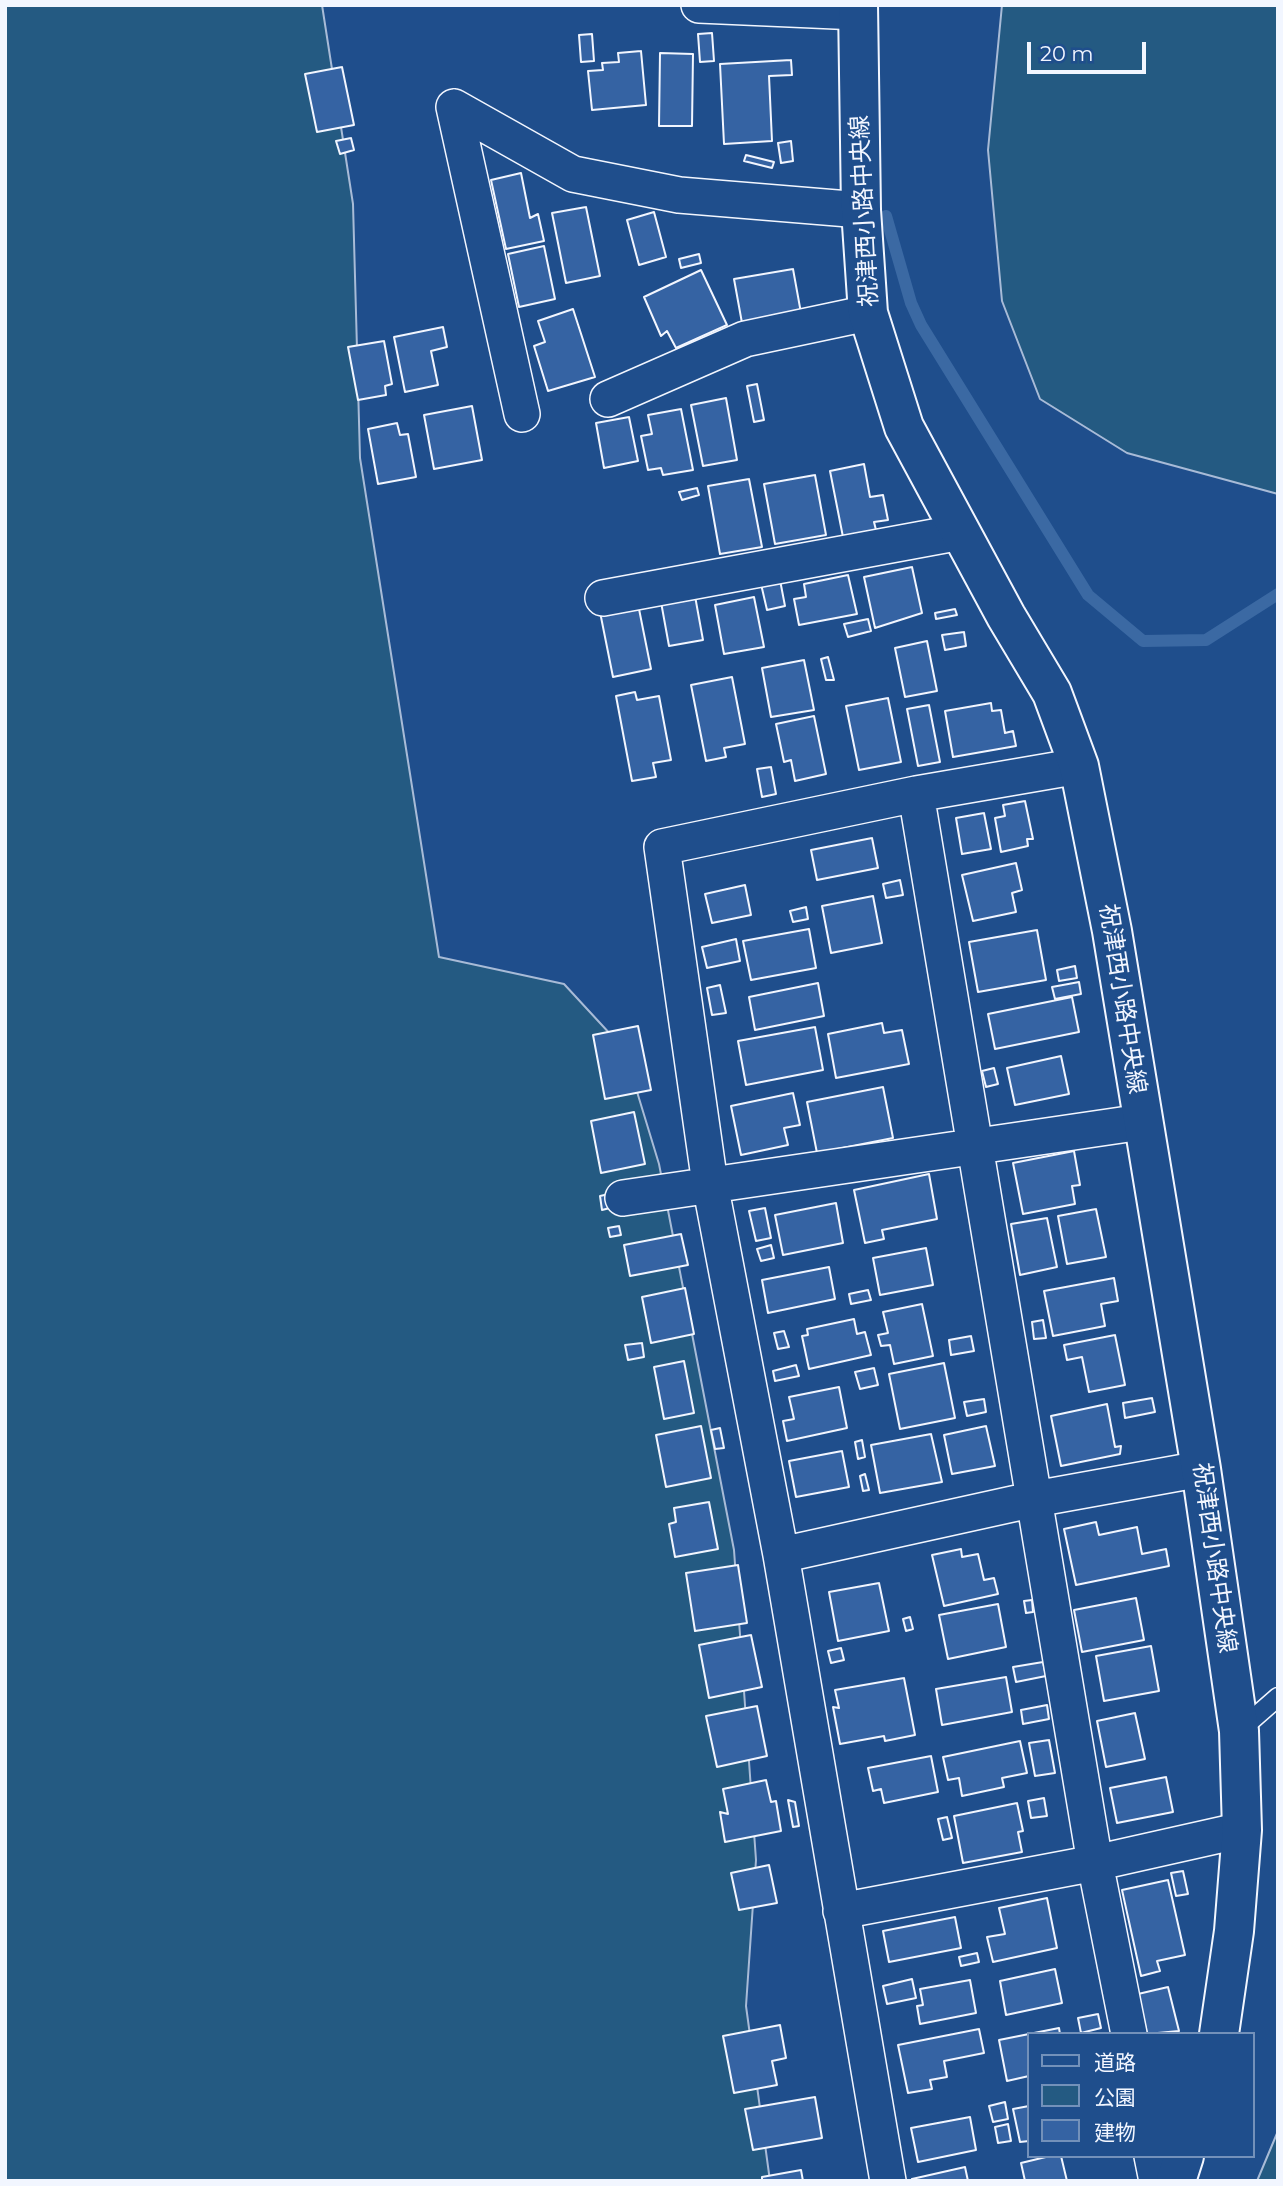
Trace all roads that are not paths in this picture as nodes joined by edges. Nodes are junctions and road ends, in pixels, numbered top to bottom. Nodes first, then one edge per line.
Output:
1 (699, 5) edge
2 (858, 9) edge
3 (860, 210) junction
4 (869, 313) junction
5 (608, 400) dead end
6 (522, 414) dead end
7 (961, 532) junction
8 (603, 598) dead end
9 (1079, 766) junction
10 (916, 794) junction
11 (1142, 1122) junction
12 (974, 1148) junction
13 (710, 1184) junction
14 (623, 1198) dead end
15 (1201, 1469) junction
16 (1035, 1499) junction
17 (781, 1555) junction
18 (1278, 1697) edge
19 (1238, 1731) junction
20 (1242, 1830) junction
21 (1095, 1863) junction
22 (841, 1911) junction
23 (1129, 2032) edge
24 (1219, 2032) edge
25 (1152, 2158) edge
26 (1183, 2158) edge
27 (888, 2181) edge
28 (1157, 2181) edge
29 (1176, 2181) edge

1 - 2 street
2 - 3 main road, 祝津西小路中央線
3 - 4 main road, 祝津西小路中央線
3 - 6 street
4 - 5 street
4 - 7 main road, 祝津西小路中央線
7 - 8 street
7 - 9 main road, 祝津西小路中央線
9 - 10 street
9 - 11 main road, 祝津西小路中央線
10 - 12 street
10 - 13 street
11 - 12 street
11 - 15 main road, 祝津西小路中央線
12 - 13 street
12 - 16 street
13 - 14 street
13 - 17 street
15 - 16 street
15 - 19 main road, 祝津西小路中央線
16 - 17 street
16 - 21 street
17 - 22 street
18 - 19 lane
19 - 20 main road, 祝津西小路中央線
20 - 21 street
20 - 24 main road, 祝津西小路中央線
21 - 22 street
21 - 23 street
22 - 27 street
25 - 28 street
26 - 29 main road

